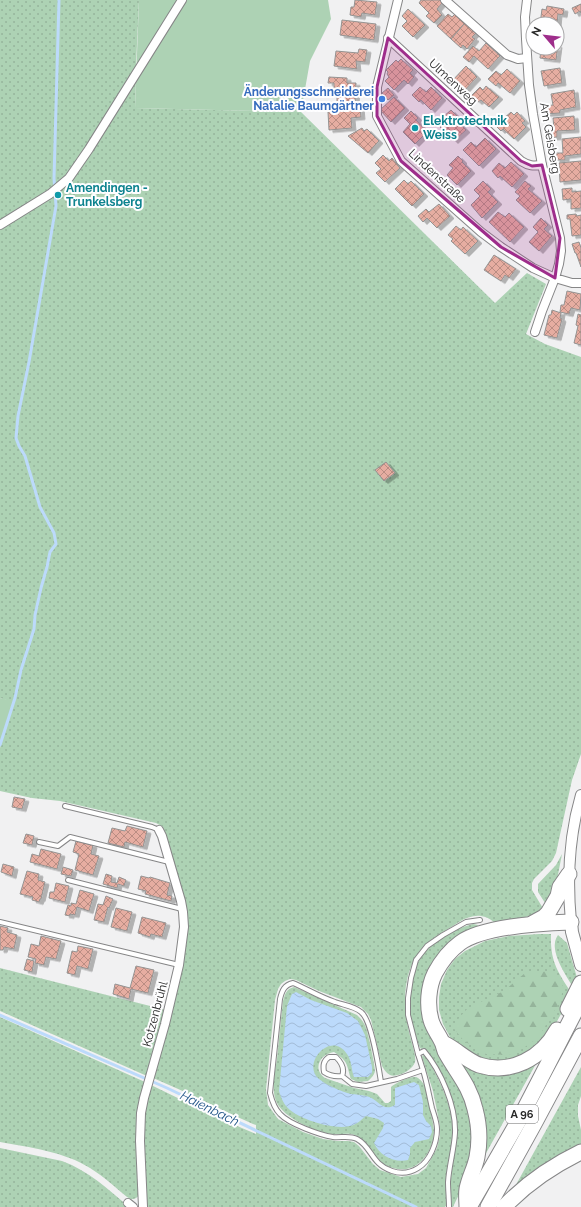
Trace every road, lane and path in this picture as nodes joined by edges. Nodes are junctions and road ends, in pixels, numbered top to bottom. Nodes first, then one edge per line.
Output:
1 (182, 0) edge
2 (398, 0) edge
3 (445, 0) edge
4 (527, 0) edge
5 (388, 38) junction
6 (527, 58) junction
7 (542, 164) junction
8 (0, 225) edge
9 (555, 278) junction
10 (581, 283) edge
11 (535, 332) dead end
12 (581, 795) edge
13 (65, 806) dead end
14 (159, 830) joint
15 (39, 842) dead end
16 (169, 862) junction
17 (569, 874) junction
18 (68, 880) dead end
19 (182, 909) junction
20 (480, 920) dead end
21 (0, 922) edge
22 (571, 922) junction
23 (530, 925) junction
24 (179, 965) junction
25 (581, 965) edge
26 (581, 982) edge
27 (581, 1000) edge
28 (570, 1015) junction
29 (580, 1038) edge
30 (442, 1042) junction
31 (418, 1054) junction
32 (423, 1070) junction
33 (342, 1076) junction
34 (381, 1082) junction
35 (581, 1152) edge
36 (143, 1207) edge
37 (449, 1207) edge
38 (468, 1207) edge
39 (488, 1207) edge
40 (504, 1207) edge

1 - 8 street
2 - 5 street, Lindenstraße
3 - 6 street
4 - 6 street, Am Geisberg
5 - 7 street, Ulmenweg
5 - 9 street, Lindenstraße
6 - 7 street, Am Geisberg
7 - 9 street, Am Geisberg
9 - 10 street
9 - 11 street, Am Geisberg
12 - 17 street
13 - 14 lane
14 - 16 street, Kotzenbrühl
15 - 16 lane
16 - 19 street, Kotzenbrühl
17 - 22 street
17 - 23 highway, A 96
18 - 19 lane
19 - 24 street, Kotzenbrühl
20 - 31 lane
21 - 24 lane
22 - 23 highway, A 96
22 - 25 main road
23 - 30 highway, A 96
24 - 36 street, Kotzenbrühl
26 - 28 highway
27 - 28 highway, A 96
28 - 30 highway
28 - 38 highway, A 96
29 - 39 highway, A 96
30 - 38 highway, A 96
31 - 32 lane
31 - 37 lane
32 - 34 lane
32 - 34 lane
33 - 33 lane
33 - 34 lane
35 - 40 highway

